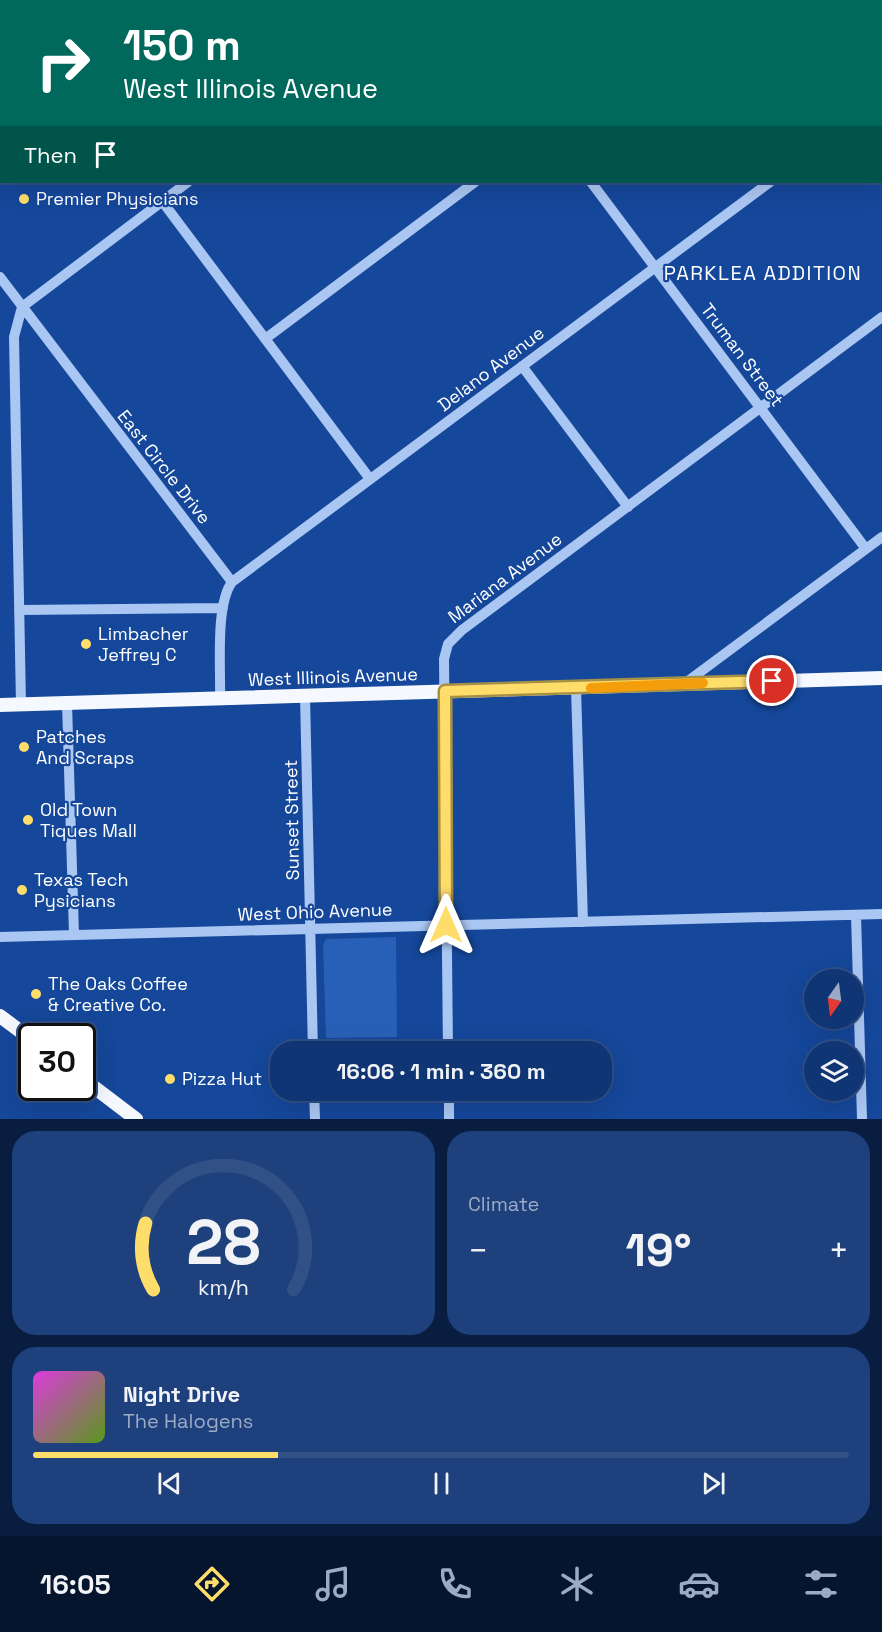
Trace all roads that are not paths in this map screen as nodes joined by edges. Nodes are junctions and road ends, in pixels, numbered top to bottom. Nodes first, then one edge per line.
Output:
1 (187, 183) edge
2 (474, 183) edge
3 (592, 183) edge
4 (769, 183) edge
5 (162, 201) junction
6 (655, 267) junction
7 (0, 277) edge
8 (22, 307) junction
9 (882, 317) edge
10 (265, 339) junction
11 (522, 366) junction
12 (761, 408) junction
13 (370, 479) junction
14 (628, 507) junction
15 (882, 537) edge
16 (866, 549) junction
17 (232, 582) junction
18 (223, 608) junction
19 (19, 610) junction
20 (882, 678) edge
21 (684, 684) junction
22 (576, 688) junction
23 (445, 691) junction
24 (305, 696) junction
25 (220, 698) junction
26 (67, 703) junction
27 (21, 704) junction
28 (0, 705) edge
29 (882, 914) edge
30 (856, 915) junction
31 (583, 922) junction
32 (446, 925) junction
33 (311, 929) junction
34 (74, 935) junction
35 (0, 938) edge
36 (0, 1016) edge
37 (18, 1030) edge
38 (314, 1041) edge
39 (448, 1041) edge
40 (96, 1089) edge
41 (314, 1101) edge
42 (449, 1101) edge
43 (136, 1119) edge
44 (315, 1119) edge
45 (449, 1119) edge
46 (862, 1119) edge

1 - 5 street
2 - 10 street
3 - 6 street, Truman Street
4 - 6 street, Delano Avenue
5 - 8 street
5 - 10 street
6 - 11 street, Delano Avenue
6 - 12 street, Truman Street
7 - 8 street, East Circle Drive
8 - 17 street, East Circle Drive
8 - 19 street
9 - 12 street, Mariana Avenue
10 - 13 street
11 - 13 street, Delano Avenue
11 - 14 street
12 - 14 street, Mariana Avenue
12 - 16 street, Truman Street
13 - 17 street, Delano Avenue
14 - 23 street, Mariana Avenue
15 - 16 street
16 - 21 street
17 - 18 street
18 - 19 street
18 - 25 street
19 - 27 street
20 - 21 main road, West Illinois Avenue
21 - 22 main road, West Illinois Avenue
22 - 23 main road, West Illinois Avenue
22 - 31 street
23 - 24 main road, West Illinois Avenue
23 - 32 street, Mariana Avenue
24 - 25 main road, West Illinois Avenue
24 - 33 street, Sunset Street
25 - 26 main road, West Illinois Avenue
26 - 27 main road, West Illinois Avenue
26 - 34 street
27 - 28 main road, West Illinois Avenue
29 - 30 street, West Ohio Avenue
30 - 31 street, West Ohio Avenue
30 - 46 street
31 - 32 street, West Ohio Avenue
32 - 33 street, West Ohio Avenue
32 - 39 street, Mariana Avenue
33 - 34 street, West Ohio Avenue
33 - 38 street, Sunset Street
34 - 35 street, West Ohio Avenue
36 - 37 main road
40 - 43 main road
41 - 44 street
42 - 45 street

